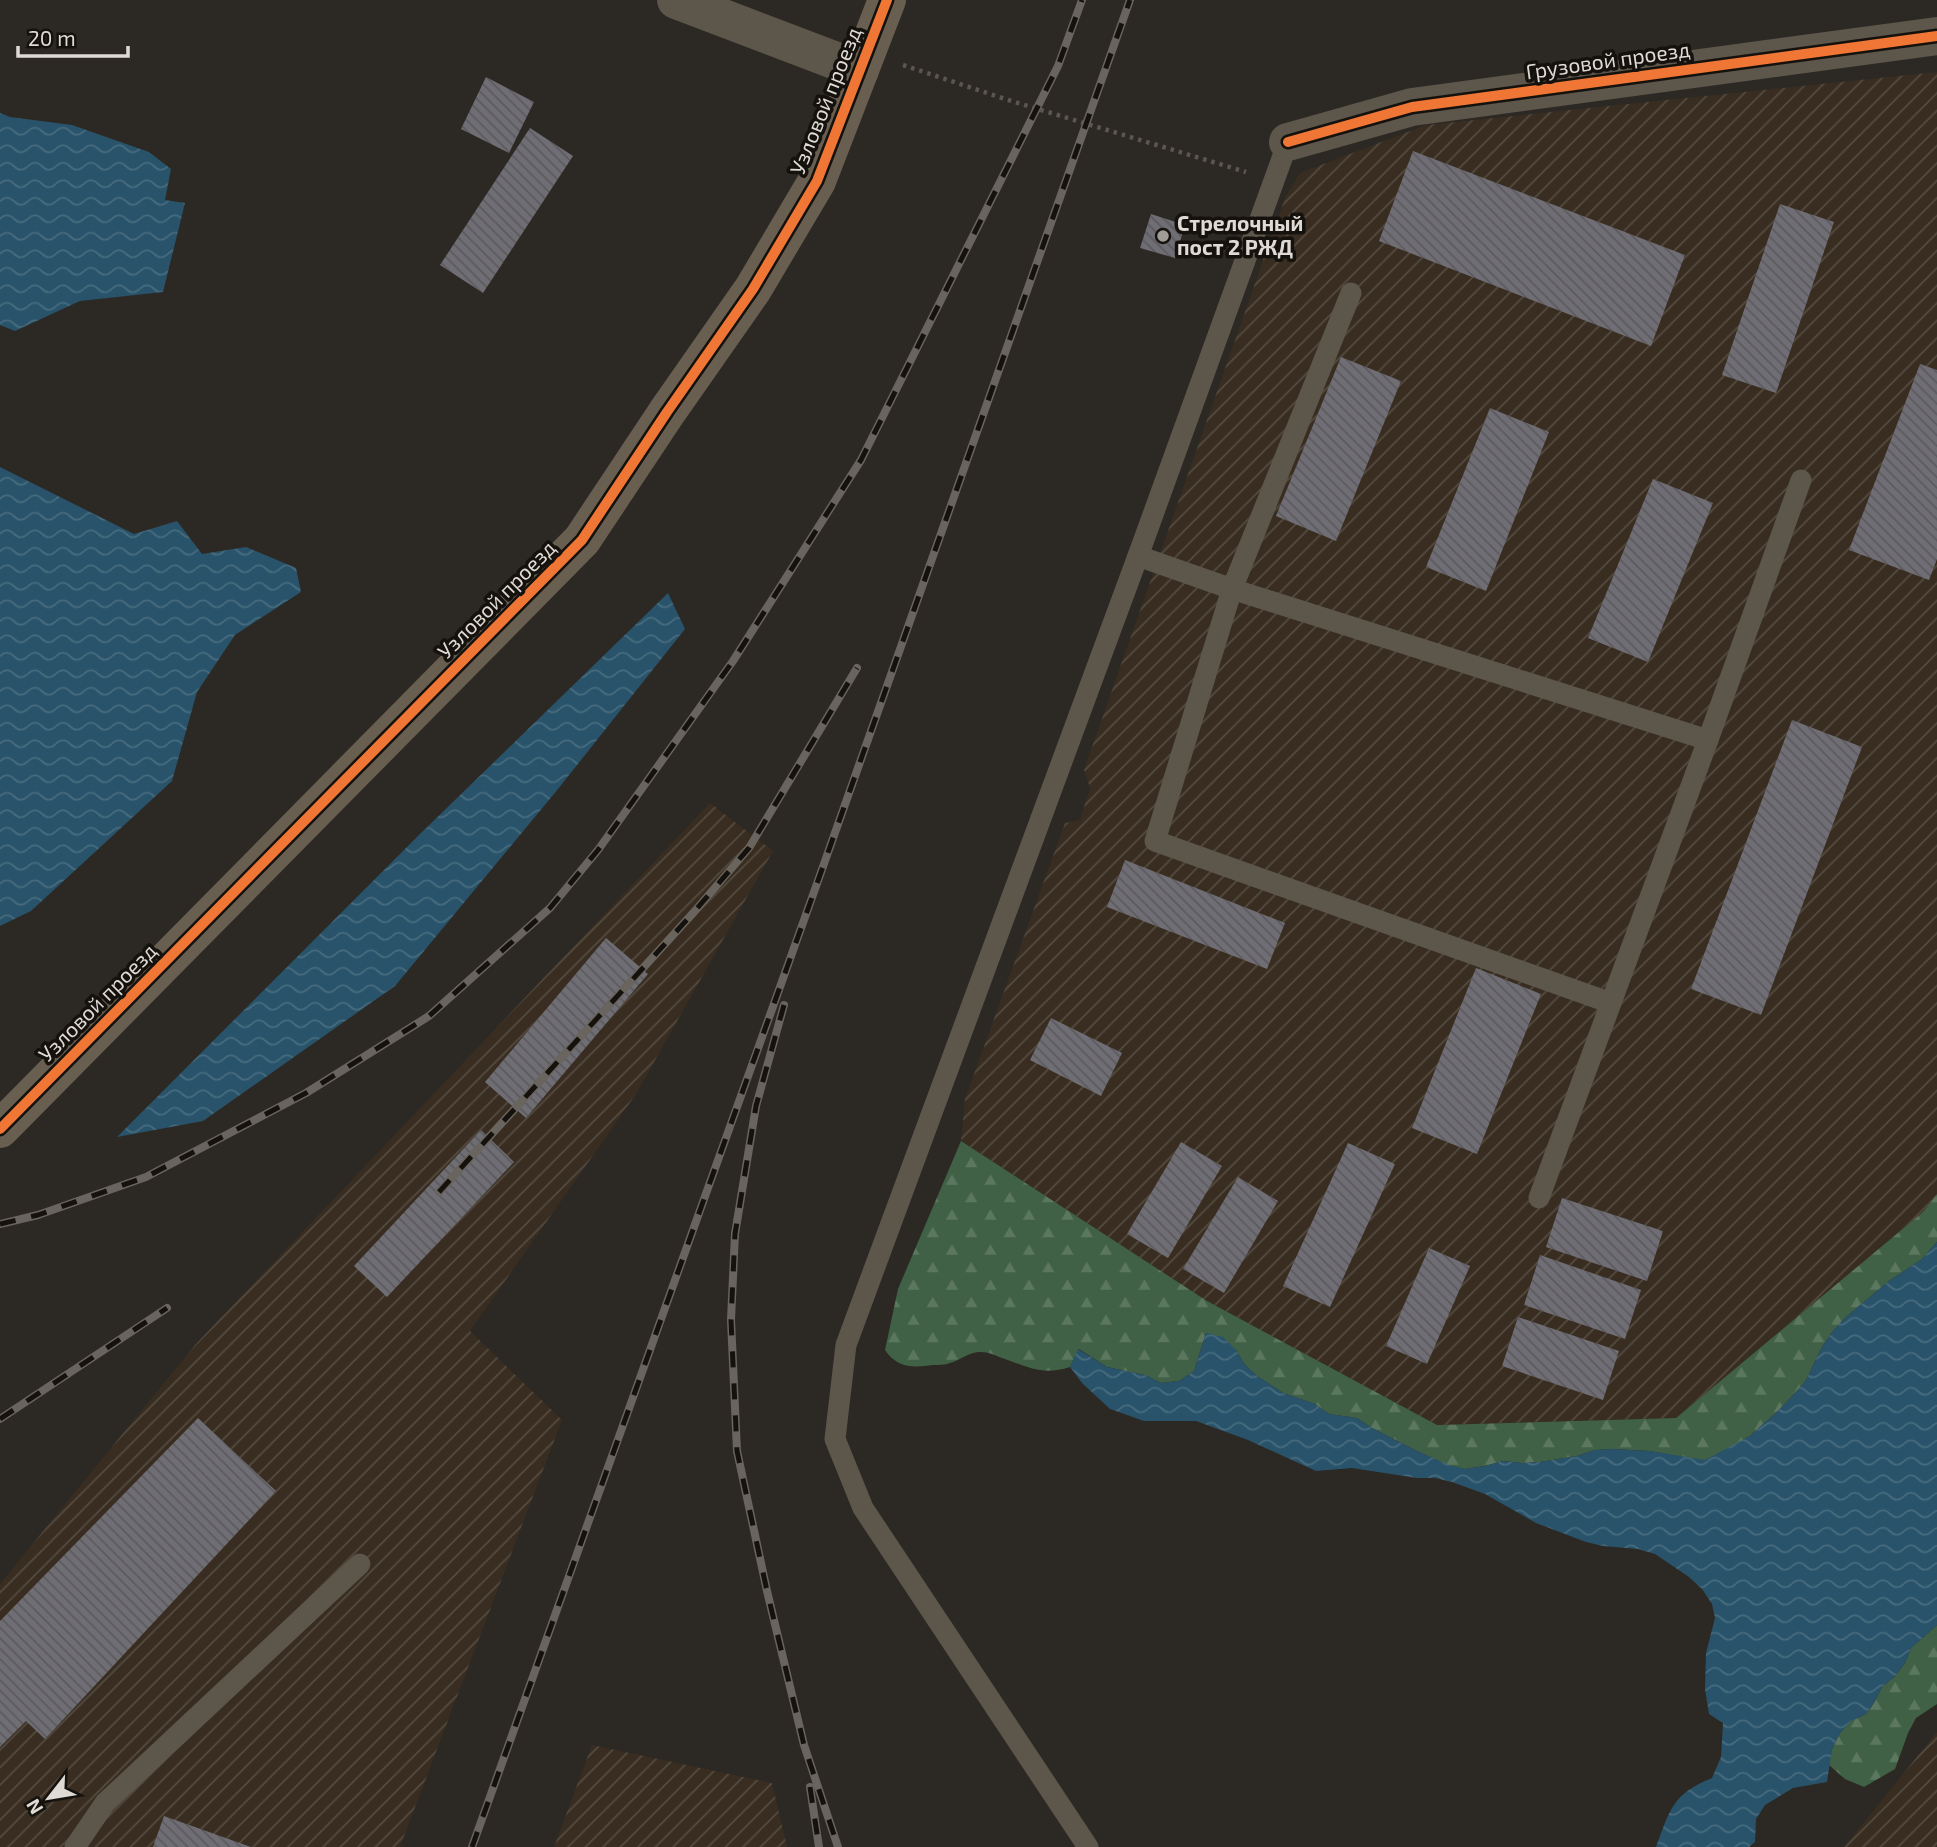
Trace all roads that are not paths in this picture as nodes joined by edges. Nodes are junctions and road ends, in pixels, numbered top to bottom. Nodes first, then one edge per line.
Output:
1 (676, 0) edge
2 (887, 0) edge
3 (1937, 36) edge
4 (863, 62) junction
5 (1288, 142) joint
6 (1351, 293) dead end
7 (1801, 480) dead end
8 (1138, 556) junction
9 (1232, 589) junction
10 (1708, 740) junction
11 (1611, 1003) junction
12 (0, 1129) edge
13 (1539, 1198) dead end
14 (360, 1564) dead end
15 (75, 1847) edge
16 (1088, 1847) edge

1 - 4 street
2 - 4 street, Узловой проезд
3 - 5 street, Грузовой проезд
4 - 12 street, Узловой проезд
5 - 8 lane
6 - 9 lane
7 - 10 lane
8 - 9 lane
8 - 16 lane
9 - 10 lane
9 - 11 lane
10 - 11 lane
11 - 13 lane
14 - 15 lane

